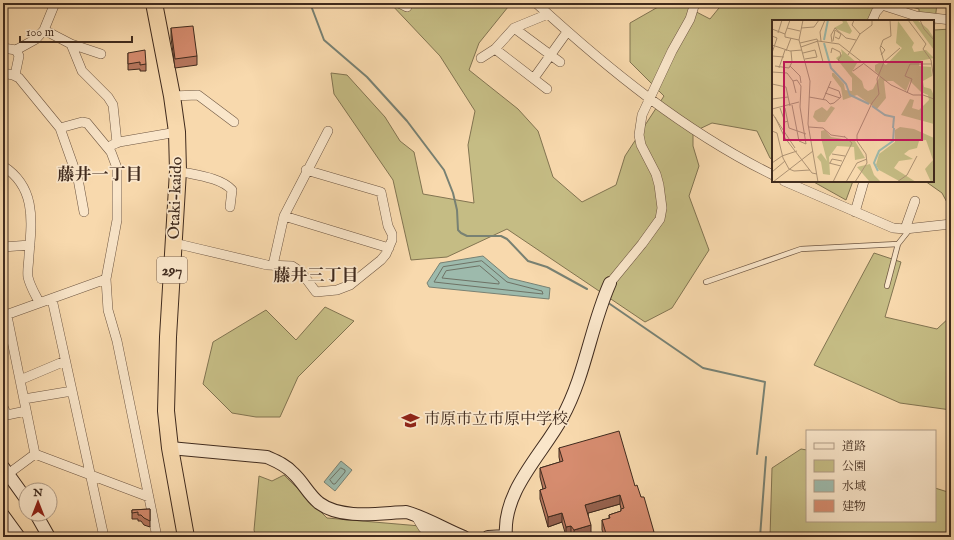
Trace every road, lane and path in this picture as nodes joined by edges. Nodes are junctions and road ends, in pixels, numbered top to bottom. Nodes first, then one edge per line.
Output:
1 (55, 3) edge
2 (154, 3) edge
3 (536, 3) edge
4 (695, 3) edge
5 (548, 14) junction
6 (872, 20) edge
7 (951, 20) edge
8 (514, 28) junction
9 (44, 30) junction
10 (567, 32) junction
11 (71, 44) junction
12 (3, 48) edge
13 (495, 49) junction
14 (16, 50) junction
15 (101, 54) dead end
16 (550, 55) junction
17 (482, 58) dead end
18 (560, 62) dead end
19 (3, 73) edge
20 (15, 75) junction
21 (534, 78) junction
22 (547, 89) dead end
23 (172, 96) junction
24 (649, 98) junction
25 (234, 122) dead end
26 (60, 128) junction
27 (328, 131) dead end
28 (177, 132) junction
29 (117, 143) junction
30 (107, 148) junction
31 (3, 166) edge
32 (306, 170) junction
33 (178, 171) junction
34 (772, 174) edge
35 (786, 182) edge
36 (864, 182) edge
37 (914, 201) dead end
38 (230, 207) dead end
39 (84, 212) dead end
40 (854, 212) junction
41 (284, 216) junction
42 (951, 224) edge
43 (908, 229) junction
44 (174, 243) junction
45 (898, 244) junction
46 (30, 245) junction
47 (3, 247) edge
48 (389, 248) junction
49 (273, 265) junction
50 (106, 279) junction
51 (706, 282) dead end
52 (610, 283) joint
53 (887, 286) dead end
54 (52, 298) junction
55 (39, 302) junction
56 (5, 316) edge
57 (65, 361) junction
58 (20, 380) junction
59 (72, 392) junction
60 (24, 399) junction
61 (3, 407) edge
62 (26, 411) junction
63 (170, 448) junction
64 (35, 454) junction
65 (6, 471) edge
66 (90, 475) junction
67 (18, 488) edge
68 (149, 497) junction
69 (415, 514) junction
70 (3, 515) edge
71 (41, 522) edge
72 (12, 534) edge
73 (506, 536) edge
74 (49, 537) edge
75 (104, 537) edge
76 (157, 537) edge
77 (186, 537) edge
78 (444, 537) edge
79 (464, 537) edge
80 (488, 537) edge

1 - 9 street
2 - 23 highway, Otaki-kaido / 297
3 - 5 street
4 - 24 street
5 - 8 street
5 - 10 street
6 - 7 street
8 - 13 street
8 - 16 street
9 - 11 street
9 - 14 street
10 - 16 street
10 - 24 street
11 - 15 street
11 - 29 street
12 - 14 street
13 - 17 street
13 - 21 street
14 - 20 street
16 - 18 street
16 - 21 street
19 - 20 street
20 - 26 street
21 - 22 street
23 - 25 street
23 - 28 highway, Otaki-kaido / 297
24 - 34 street
24 - 52 street
26 - 30 street
26 - 39 street
27 - 32 street
28 - 29 street
28 - 33 highway, Otaki-kaido / 297
29 - 30 street
30 - 50 street
31 - 46 street
32 - 41 street
32 - 48 street
33 - 38 street
33 - 44 highway, Otaki-kaido / 297
35 - 40 street
36 - 40 street
37 - 43 street
40 - 43 street
41 - 48 street
41 - 49 street
42 - 43 street
43 - 45 lane
44 - 49 street
44 - 63 highway, Otaki-kaido / 297
45 - 51 lane
45 - 53 lane
46 - 47 street
46 - 55 street
48 - 49 street
50 - 54 street
50 - 68 street
52 - 73 street
54 - 55 street
54 - 57 street
55 - 56 street
56 - 58 street
57 - 58 street
57 - 59 street
58 - 60 street
59 - 60 street
59 - 66 street
60 - 62 street
61 - 62 street
62 - 64 street
63 - 69 street
63 - 77 highway, Otaki-kaido / 297
64 - 65 street
64 - 66 street
65 - 67 street
66 - 68 street
66 - 75 street
68 - 76 street
69 - 78 street
69 - 79 street
70 - 72 street
71 - 74 street
73 - 80 street

